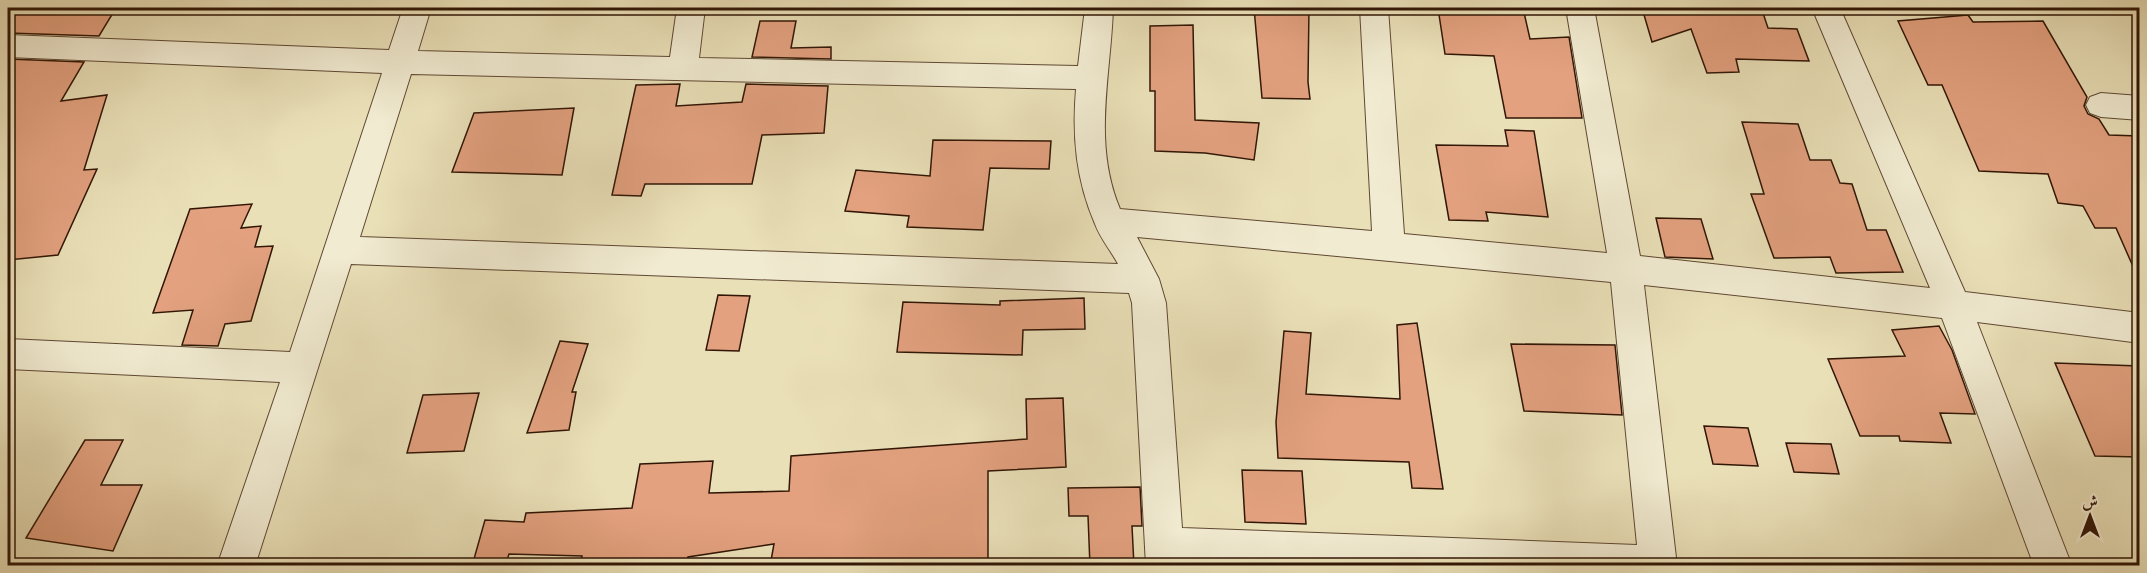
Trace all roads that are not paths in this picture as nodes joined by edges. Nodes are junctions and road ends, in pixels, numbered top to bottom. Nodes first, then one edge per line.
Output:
1 (417, 8) edge
2 (691, 8) edge
3 (1099, 8) edge
4 (1374, 8) edge
5 (1580, 8) edge
6 (1826, 8) edge
7 (8, 46) edge
8 (400, 62) junction
9 (683, 67) junction
10 (1092, 78) junction
11 (2101, 105) dead end
12 (2139, 108) edge
13 (1109, 221) junction
14 (1389, 245) junction
15 (340, 250) junction
16 (1626, 270) junction
17 (1143, 279) junction
18 (1953, 303) junction
19 (2139, 328) edge
20 (8, 354) edge
21 (302, 368) junction
22 (1165, 556) edge
23 (1658, 565) edge
24 (236, 566) edge
25 (2053, 566) edge

1 - 8 street
2 - 9 street
3 - 10 street
4 - 14 street
5 - 16 street
6 - 18 street
7 - 8 street
8 - 9 street
8 - 15 street
9 - 10 street
10 - 13 street
11 - 12 street
13 - 14 street
13 - 17 street
14 - 16 street
15 - 17 street
15 - 21 street
16 - 18 street
16 - 23 street
17 - 22 street
18 - 19 street
18 - 25 street
20 - 21 street
21 - 24 street
22 - 23 street

